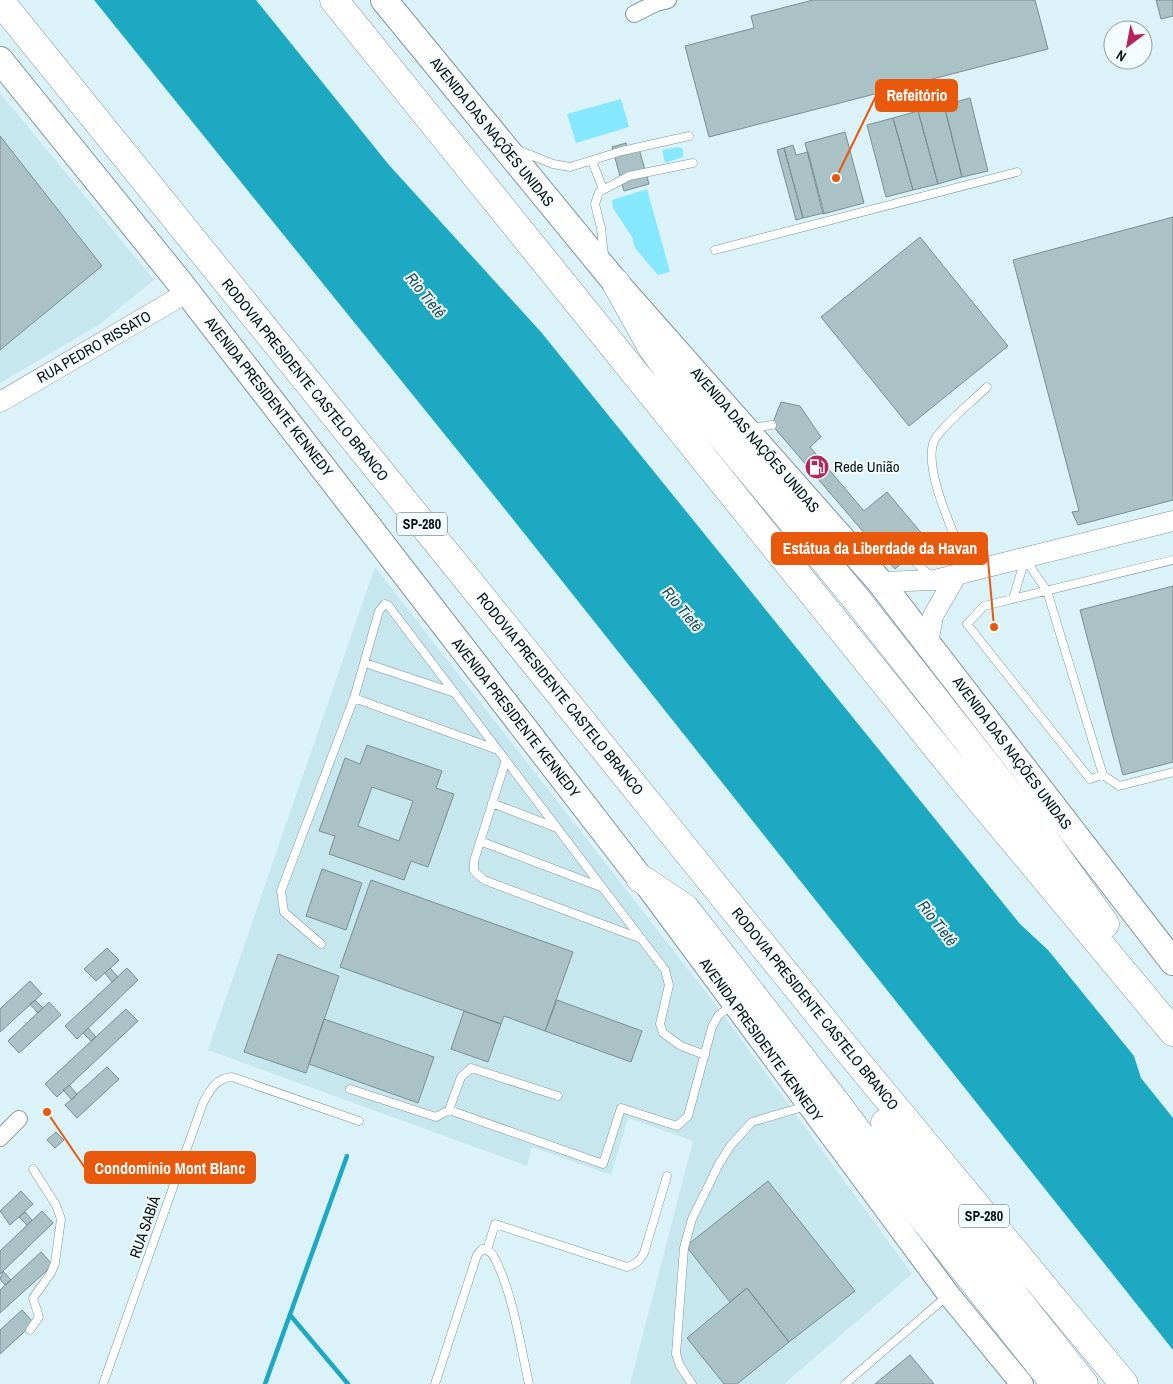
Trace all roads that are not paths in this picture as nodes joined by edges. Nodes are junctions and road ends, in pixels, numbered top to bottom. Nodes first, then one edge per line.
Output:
1 (334, 0) edge
2 (384, 0) edge
3 (668, 0) edge
4 (0, 1) edge
5 (634, 14) dead end
6 (0, 60) edge
7 (689, 136) dead end
8 (502, 143) junction
9 (592, 161) junction
10 (693, 164) dead end
11 (1017, 172) dead end
12 (603, 189) junction
13 (715, 250) dead end
14 (611, 277) junction
15 (188, 292) junction
16 (987, 387) dead end
17 (0, 402) edge
18 (1173, 521) edge
19 (910, 556) dead end
20 (1025, 559) junction
21 (1173, 560) edge
22 (962, 574) junction
23 (934, 580) junction
24 (880, 582) junction
25 (1047, 591) junction
26 (1013, 599) junction
27 (928, 643) junction
28 (365, 663) junction
29 (456, 694) junction
30 (354, 698) junction
31 (499, 750) junction
32 (506, 760) junction
33 (1173, 772) edge
34 (1103, 775) junction
35 (492, 803) junction
36 (557, 828) junction
37 (480, 841) junction
38 (640, 878) junction
39 (603, 888) junction
40 (642, 939) junction
41 (321, 944) dead end
42 (1173, 962) edge
43 (734, 1002) junction
44 (1150, 1003) junction
45 (1173, 1032) edge
46 (845, 1047) junction
47 (705, 1055) junction
48 (350, 1089) dead end
49 (558, 1096) dead end
50 (808, 1106) junction
51 (449, 1110) junction
52 (19, 1119) dead end
53 (359, 1121) dead end
54 (0, 1138) edge
55 (33, 1169) dead end
56 (667, 1176) dead end
57 (487, 1250) junction
58 (949, 1295) junction
59 (30, 1330) dead end
60 (103, 1384) edge
61 (435, 1384) edge
62 (529, 1384) edge
63 (692, 1384) edge
64 (845, 1384) edge
65 (1022, 1384) edge
66 (1055, 1384) edge
67 (1084, 1384) edge
68 (1124, 1384) edge

1 - 44 highway
2 - 8 highway, AVENIDA DAS NAÇÕES UNIDAS
3 - 5 street
4 - 46 highway, RODOVIA PRESIDENTE CASTELO BRANCO / SP-280
6 - 15 highway, AVENIDA PRESIDENTE KENNEDY
7 - 9 lane
8 - 9 lane
8 - 14 highway, AVENIDA DAS NAÇÕES UNIDAS
9 - 12 lane
10 - 12 lane
11 - 13 lane
12 - 14 lane
14 - 24 highway, AVENIDA DAS NAÇÕES UNIDAS
14 - 44 highway
15 - 17 street, RUA PEDRO RISSATO
15 - 38 highway, AVENIDA PRESIDENTE KENNEDY
16 - 22 lane
18 - 20 street
19 - 23 lane
20 - 22 street
20 - 25 lane
20 - 26 lane
21 - 25 lane
22 - 23 street
22 - 27 street
23 - 24 street
24 - 27 highway, AVENIDA DAS NAÇÕES UNIDAS
25 - 26 lane
25 - 34 lane
26 - 34 lane
27 - 42 highway, AVENIDA DAS NAÇÕES UNIDAS
28 - 29 lane
28 - 29 lane
28 - 30 lane
29 - 31 lane
30 - 31 lane
30 - 41 lane
31 - 32 lane
32 - 35 lane
32 - 36 lane
33 - 34 lane
35 - 36 lane
35 - 37 lane
36 - 39 lane
37 - 39 lane
37 - 40 lane
38 - 43 main road, AVENIDA PRESIDENTE KENNEDY
38 - 66 highway
39 - 40 lane
40 - 47 lane
43 - 47 lane
43 - 50 main road, AVENIDA PRESIDENTE KENNEDY
44 - 45 highway
46 - 67 highway
46 - 68 highway, RODOVIA PRESIDENTE CASTELO BRANCO / SP-280
47 - 51 lane
48 - 51 lane
49 - 51 lane
50 - 58 main road, AVENIDA PRESIDENTE KENNEDY
50 - 63 lane
52 - 54 street
53 - 60 lane, RUA SABIÁ
55 - 59 lane
56 - 57 lane
57 - 61 lane
57 - 62 lane
58 - 64 lane
58 - 65 main road, AVENIDA PRESIDENTE KENNEDY

